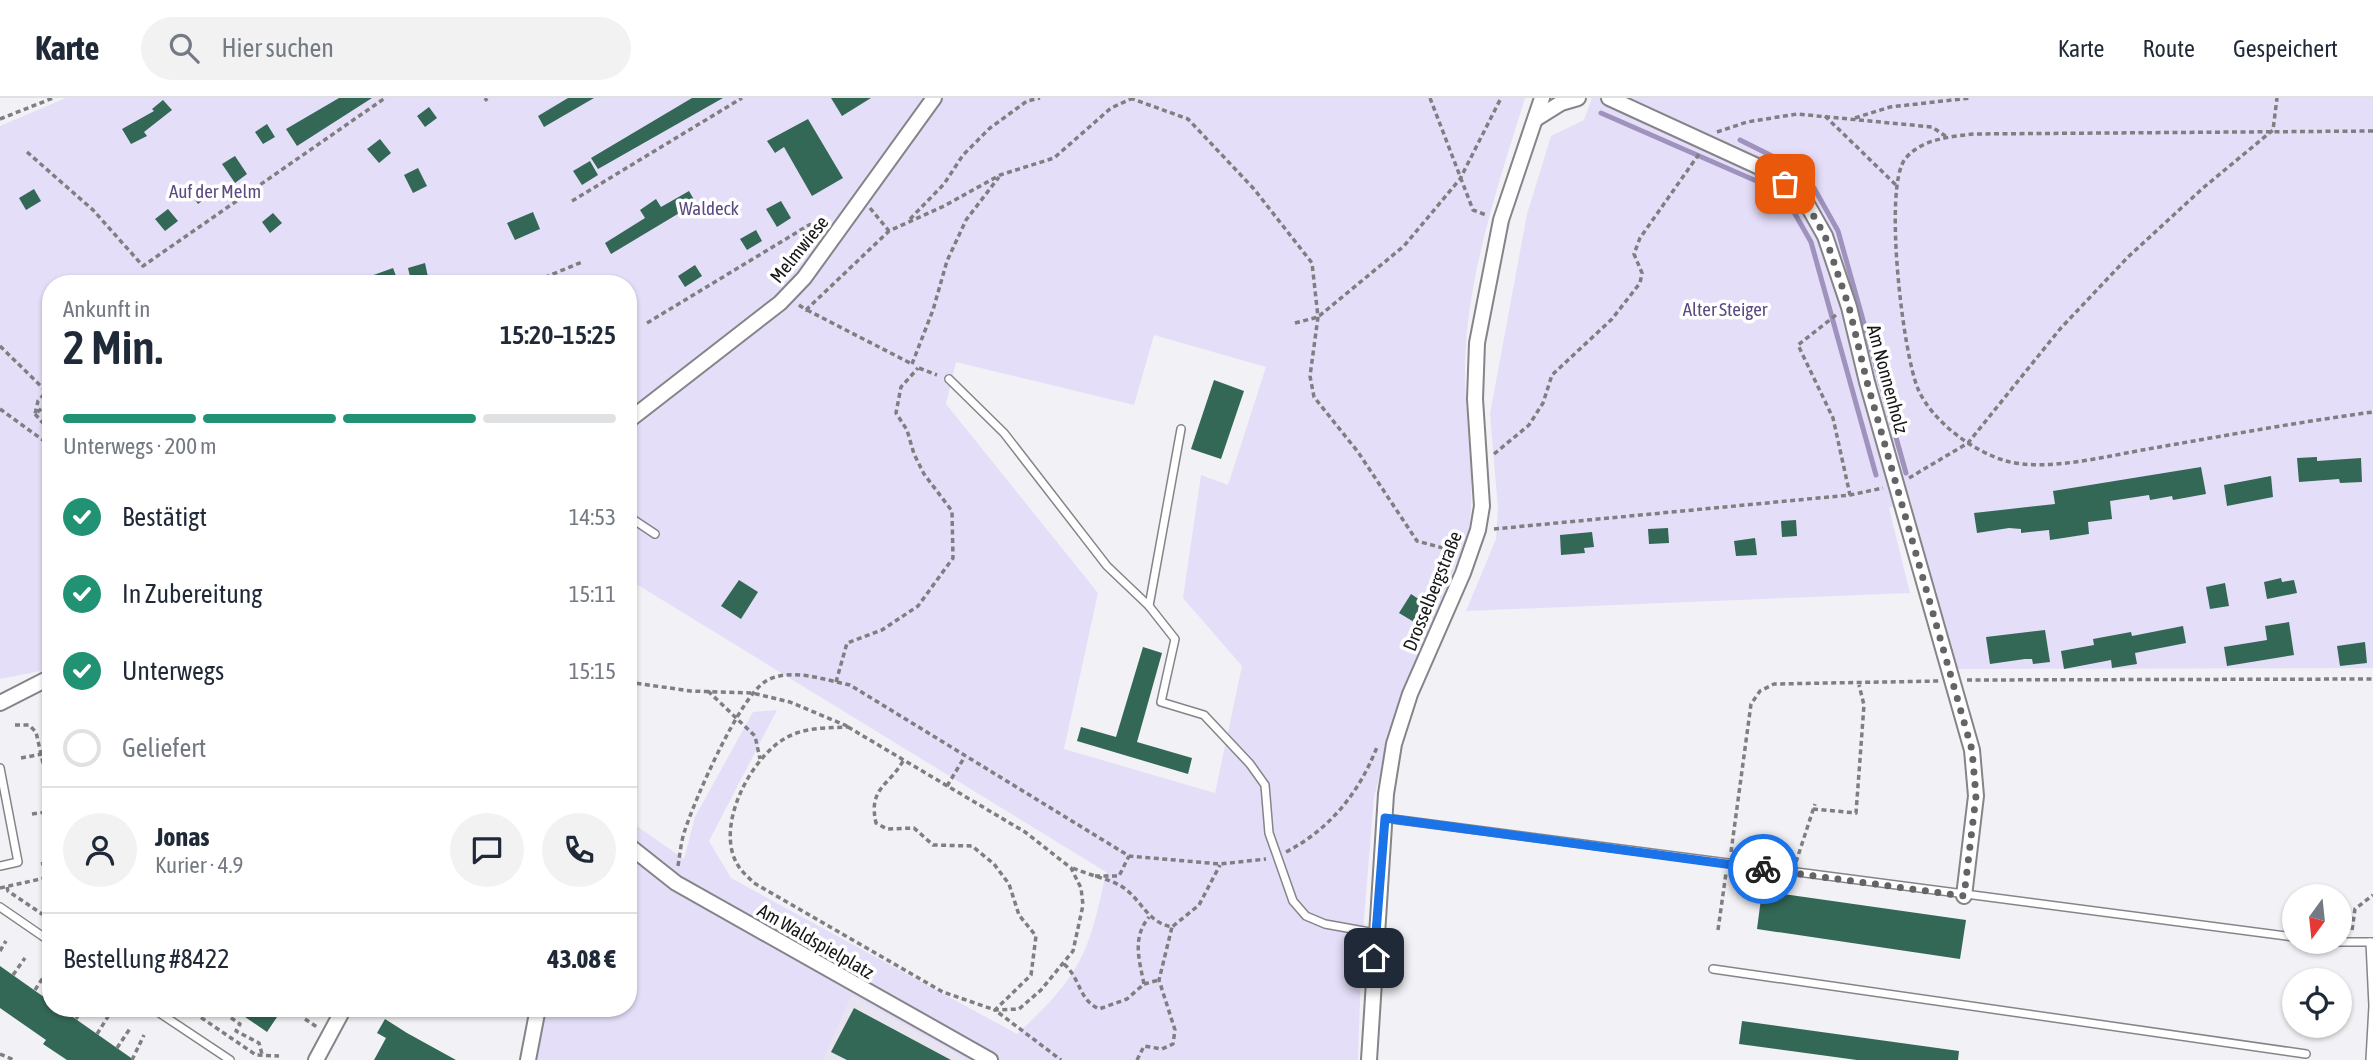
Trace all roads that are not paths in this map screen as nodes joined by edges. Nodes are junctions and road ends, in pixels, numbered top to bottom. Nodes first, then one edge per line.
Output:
1 (934, 98) edge
2 (1542, 98) edge
3 (1578, 98) edge
4 (1609, 98) edge
5 (1537, 118) junction
6 (949, 379) dead end
7 (637, 414) edge
8 (1181, 429) dead end
9 (637, 522) edge
10 (655, 534) dead end
11 (1149, 606) junction
12 (42, 682) edge
13 (0, 703) edge
14 (0, 768) edge
15 (1385, 818) junction
16 (637, 852) edge
17 (0, 866) edge
18 (1964, 896) junction
19 (0, 907) edge
20 (1376, 933) junction
21 (42, 936) edge
22 (2282, 936) edge
23 (2372, 942) edge
24 (2352, 943) edge
25 (1713, 969) dead end
26 (166, 1017) edge
27 (339, 1017) edge
28 (536, 1017) edge
29 (2306, 1054) dead end
30 (230, 1060) edge
31 (316, 1060) edge
32 (528, 1060) edge
33 (990, 1060) edge
34 (1369, 1060) edge
35 (2370, 1060) edge

1 - 7 street, Melmwiese
2 - 5 street, Drosselbergstraße
3 - 5 street
4 - 18 street, Am Nonnenholz
5 - 15 street, Drosselbergstraße
6 - 11 lane
8 - 11 lane
9 - 10 lane
11 - 20 lane
12 - 13 street
14 - 17 lane
15 - 18 lane
15 - 20 street, Drosselbergstraße
16 - 33 street, Am Waldspielplatz
18 - 22 lane
19 - 21 lane
20 - 34 street, Drosselbergstraße
23 - 24 lane
23 - 35 lane
25 - 29 lane
26 - 30 lane
27 - 31 street
28 - 32 street

